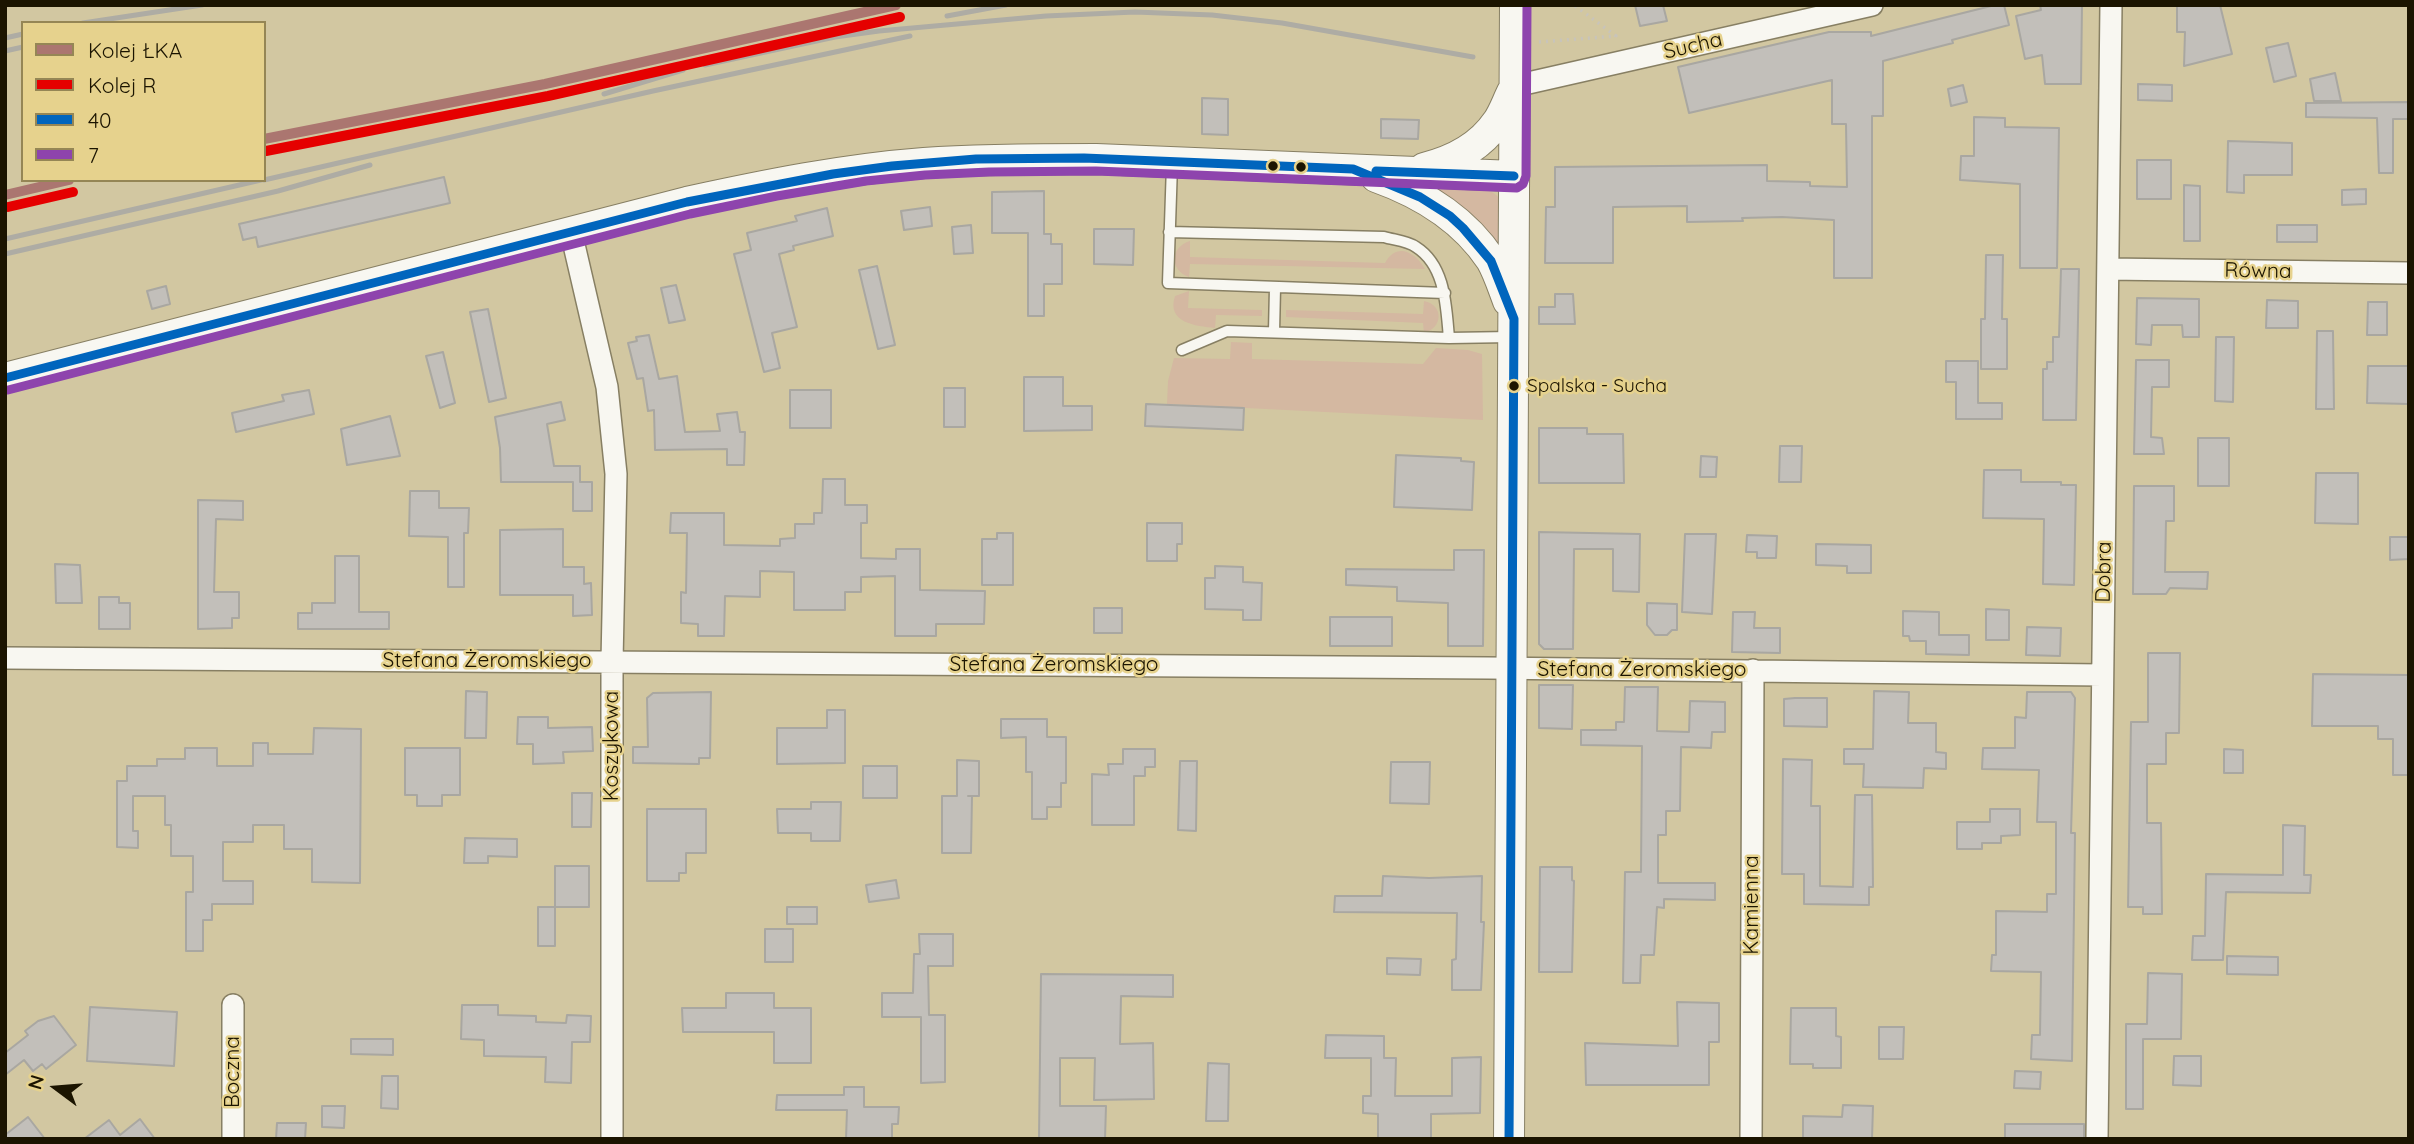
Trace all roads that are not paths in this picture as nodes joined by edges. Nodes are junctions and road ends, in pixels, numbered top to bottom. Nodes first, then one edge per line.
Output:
1 (1515, 5) edge
2 (1872, 5) edge
3 (2111, 5) edge
4 (1515, 86) junction
5 (1172, 162) junction
6 (1353, 169) junction
7 (1410, 172) junction
8 (1514, 176) junction
9 (571, 232) junction
10 (1169, 232) junction
11 (2108, 269) junction
12 (2409, 273) edge
13 (1275, 288) junction
14 (1445, 293) junction
15 (1514, 328) junction
16 (1274, 332) junction
17 (1449, 338) junction
18 (1182, 350) dead end
19 (5, 378) edge
20 (5, 658) edge
21 (612, 662) junction
22 (1512, 668) junction
23 (1753, 670) junction
24 (2102, 675) junction
25 (233, 1005) dead end
26 (233, 1139) edge
27 (612, 1139) edge
28 (1509, 1139) edge
29 (1751, 1139) edge
30 (2097, 1139) edge

1 - 4 street
2 - 4 street, Sucha
3 - 11 street, Dobra
4 - 7 street
4 - 8 street
5 - 6 street
5 - 9 street
5 - 10 lane
6 - 7 street
6 - 15 street
7 - 8 street
8 - 15 street
9 - 19 street
9 - 21 street, Koszykowa
10 - 13 lane
10 - 14 lane
11 - 12 street, Równa
11 - 24 street, Dobra
13 - 14 lane
13 - 16 lane
14 - 17 lane
15 - 17 lane
15 - 22 street
16 - 17 lane
16 - 18 lane
20 - 21 street, Stefana Żeromskiego
21 - 22 street, Stefana Żeromskiego
21 - 27 street, Koszykowa
22 - 23 street, Stefana Żeromskiego
22 - 28 street
23 - 24 street, Stefana Żeromskiego
23 - 29 street, Kamienna
24 - 30 street, Dobra
25 - 26 street, Boczna

